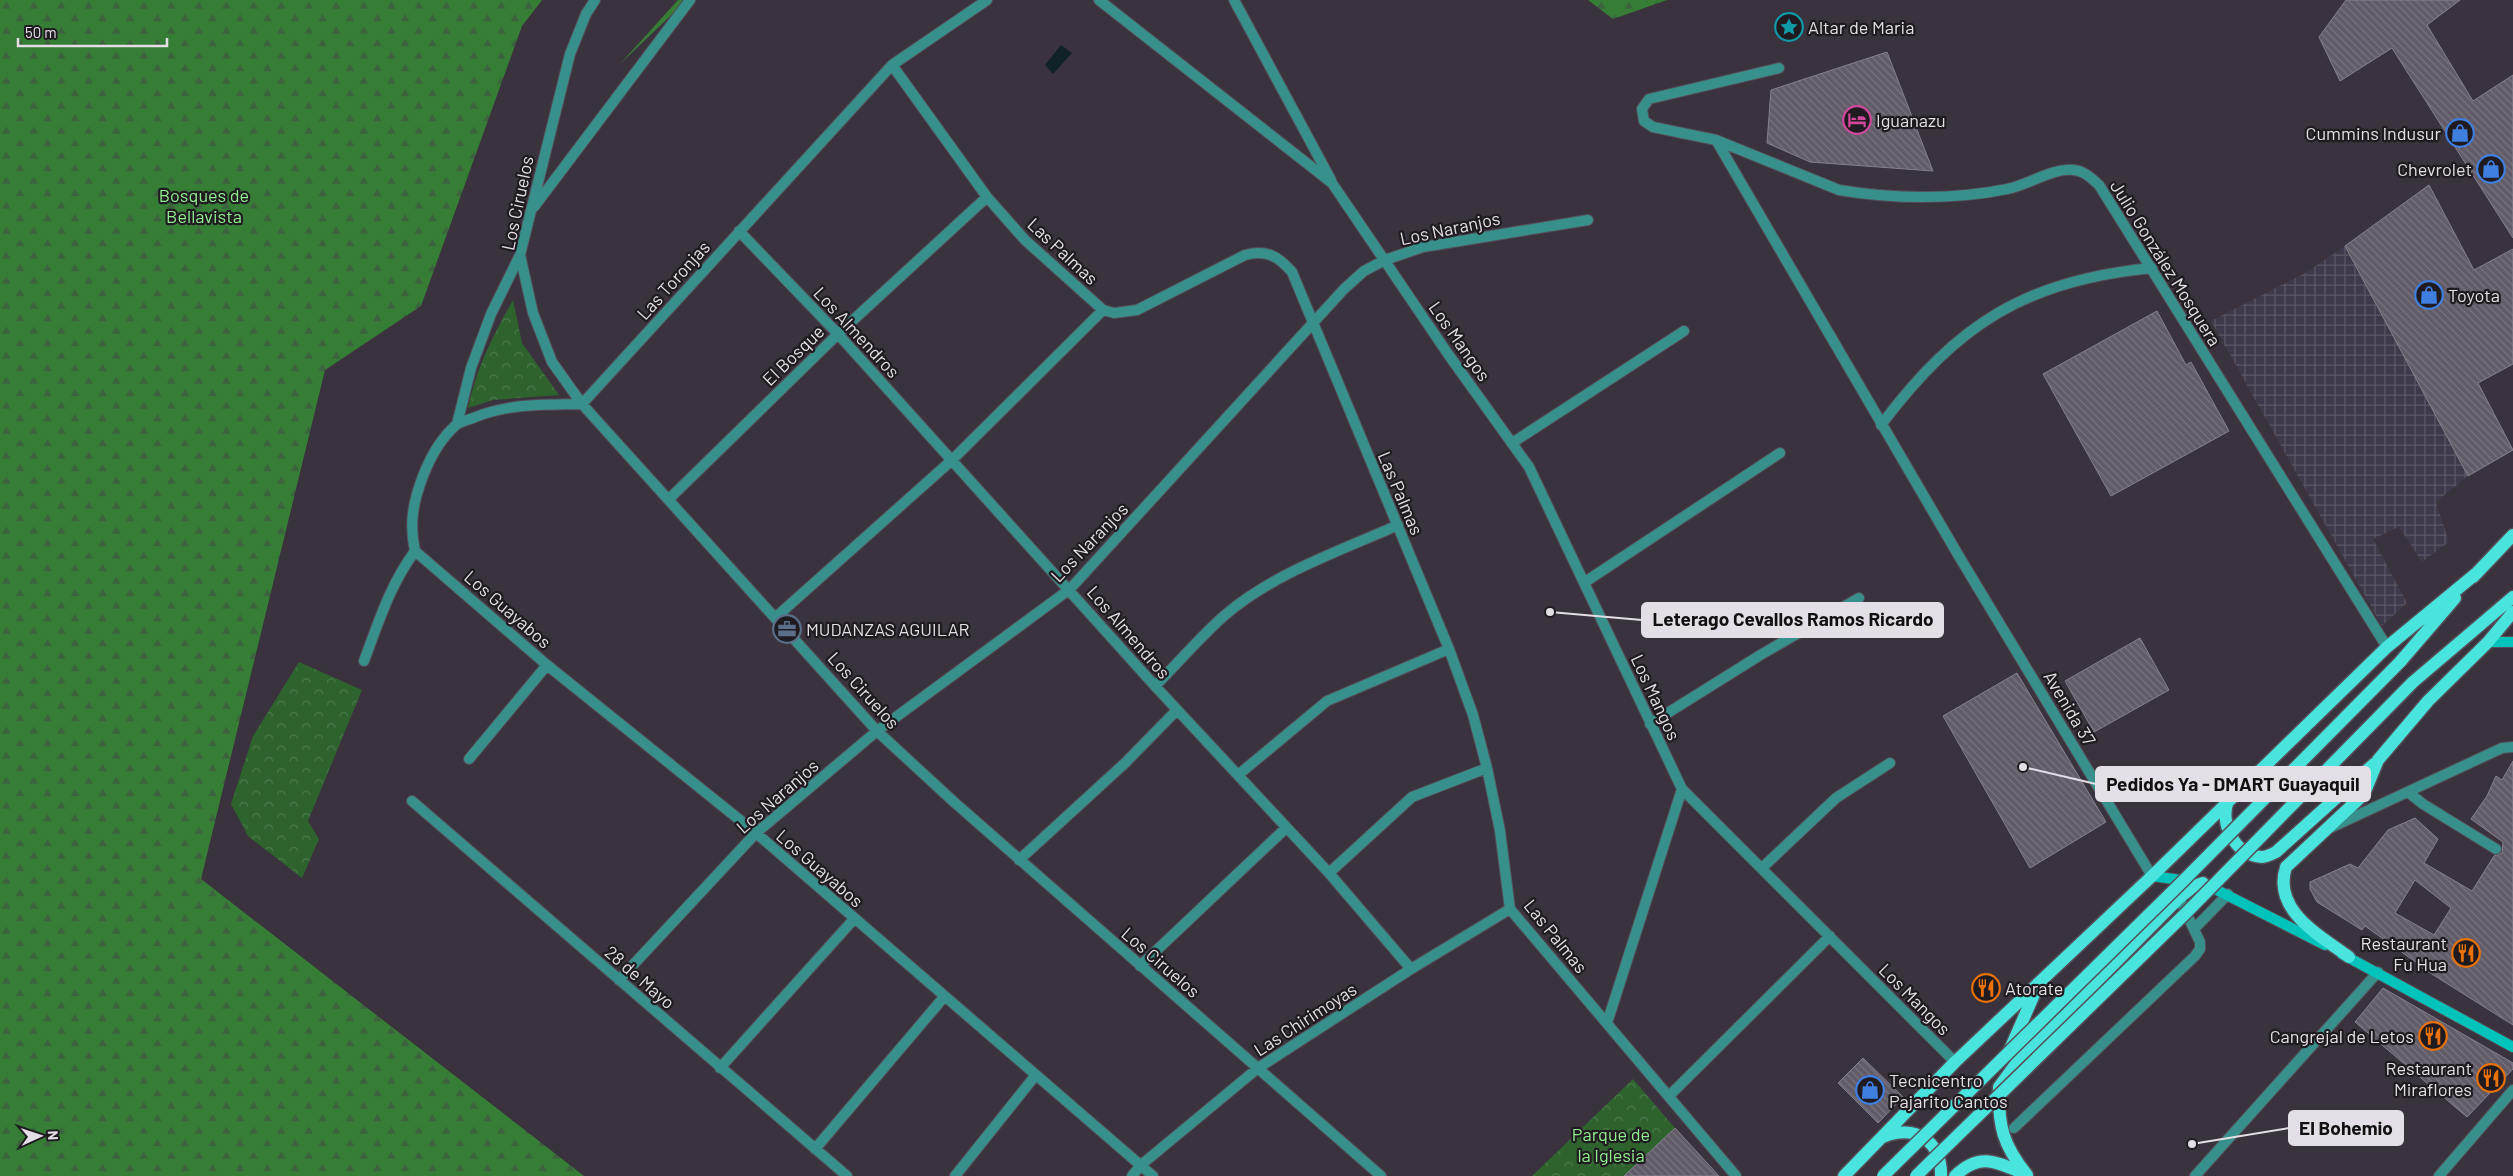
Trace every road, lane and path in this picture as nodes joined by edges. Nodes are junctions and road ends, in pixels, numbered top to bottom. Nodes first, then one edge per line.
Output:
1 (595, 0) edge
2 (690, 0) edge
3 (987, 0) edge
4 (1099, 0) edge
5 (1234, 0) edge
6 (892, 65) junction
7 (1779, 68) dead end
8 (1716, 140) junction
9 (1332, 183) junction
10 (987, 197) junction
11 (532, 210) junction
12 (1588, 220) dead end
13 (739, 231) junction
14 (520, 255) junction
15 (1385, 260) junction
16 (2152, 268) junction
17 (1103, 310) junction
18 (1313, 323) junction
19 (1684, 331) dead end
20 (838, 334) junction
21 (582, 404) junction
22 (457, 424) junction
23 (1881, 424) junction
24 (1512, 442) junction
25 (1780, 453) dead end
26 (952, 460) junction
27 (669, 499) junction
28 (1398, 525) junction
29 (2513, 536) edge
30 (415, 551) junction
31 (2478, 572) junction
32 (1585, 582) junction
33 (1070, 589) junction
34 (2513, 597) edge
35 (1859, 598) dead end
36 (2513, 612) edge
37 (776, 617) junction
38 (2488, 642) junction
39 (2513, 642) edge
40 (2387, 647) junction
41 (1450, 649) junction
42 (364, 661) dead end
43 (547, 665) junction
44 (1155, 686) junction
45 (1177, 710) junction
46 (1650, 724) junction
47 (877, 731) junction
48 (2513, 747) edge
49 (469, 759) dead end
50 (2378, 760) junction
51 (1890, 763) dead end
52 (1487, 768) junction
53 (1238, 774) junction
54 (1682, 789) junction
55 (2408, 792) junction
56 (412, 800) dead end
57 (2228, 802) junction
58 (1286, 828) junction
59 (2323, 832) junction
60 (756, 833) junction
61 (2496, 849) dead end
62 (1020, 860) junction
63 (1762, 868) junction
64 (1329, 873) junction
65 (2152, 876) junction
66 (2203, 883) junction
67 (2228, 894) junction
68 (2179, 898) junction
69 (1510, 909) junction
70 (854, 919) junction
71 (2195, 928) junction
72 (1830, 936) junction
73 (2349, 958) junction
74 (1140, 966) junction
75 (1411, 969) junction
76 (2378, 972) junction
77 (619, 980) junction
78 (2039, 983) junction
79 (944, 997) junction
80 (1607, 1023) junction
81 (2513, 1046) edge
82 (1955, 1062) junction
83 (720, 1068) junction
84 (1258, 1068) junction
85 (1036, 1076) junction
86 (1999, 1087) junction
87 (2513, 1090) edge
88 (1670, 1096) junction
89 (2014, 1128) dead end
90 (1879, 1139) junction
91 (815, 1149) junction
92 (1141, 1165) junction
93 (847, 1176) edge
94 (955, 1176) edge
95 (1132, 1176) edge
96 (1153, 1176) edge
97 (1381, 1176) edge
98 (1736, 1176) edge
99 (1844, 1176) edge
100 (1884, 1176) edge
101 (1916, 1176) edge
102 (1941, 1176) edge
103 (1955, 1176) edge
104 (2028, 1176) edge
105 (2195, 1176) edge
106 (2440, 1176) edge

1 - 11 street, Los Ciruelos
2 - 11 street
3 - 6 street, Las Toronjas
4 - 9 street, Los Mangos
5 - 9 street
6 - 10 street, Las Palmas
6 - 13 street, Las Toronjas
7 - 8 street, Julio González Mosquera
8 - 16 street, Julio González Mosquera
8 - 23 street, Avenida 37
9 - 15 street, Los Mangos
10 - 17 street, Las Palmas
10 - 20 street, El Bosque
11 - 14 street, Los Ciruelos
12 - 15 street, Los Naranjos
13 - 20 street, Los Almendros
13 - 21 street, Las Toronjas
14 - 21 street, Los Ciruelos
14 - 22 street
15 - 18 street, Los Naranjos
15 - 24 street, Los Mangos
16 - 23 street
16 - 40 street, Julio González Mosquera
17 - 18 street, Las Palmas
17 - 26 street
18 - 28 street, Las Palmas
18 - 33 street, Los Naranjos
19 - 24 street
20 - 26 street, Los Almendros
20 - 27 street, El Bosque
21 - 22 street
21 - 27 street, Los Ciruelos
22 - 30 street
23 - 65 street, Avenida 37
24 - 32 street, Los Mangos
25 - 32 street
26 - 33 street, Los Almendros
26 - 37 street
27 - 37 street, Los Ciruelos
28 - 41 street, Las Palmas
28 - 44 street
29 - 31 main road
30 - 42 street
30 - 43 street, Los Guayabos
31 - 40 main road
31 - 100 main road, bridge
32 - 46 street, Los Mangos
33 - 44 street, Los Almendros
33 - 47 street, Los Naranjos
34 - 101 main road, bridge
35 - 46 street
36 - 38 main road
37 - 47 street, Los Ciruelos
38 - 39 main road
38 - 50 main road
40 - 57 main road
41 - 52 street, Las Palmas
41 - 53 street
43 - 49 street
43 - 60 street, Los Guayabos
44 - 45 street, Los Almendros
45 - 53 street, Los Almendros
45 - 62 street
46 - 54 street, Los Mangos
47 - 60 street, Los Naranjos
47 - 62 street, Los Ciruelos
48 - 55 street
50 - 57 main road
50 - 59 main road
51 - 63 street
52 - 64 street
52 - 69 street, Las Palmas
53 - 58 street, Los Almendros
54 - 63 street, Los Mangos
54 - 80 street
55 - 59 street
55 - 61 street
56 - 77 street, 28 de Mayo
57 - 65 main road
58 - 64 street, Los Almendros
58 - 74 street
59 - 73 main road
60 - 70 street, Los Guayabos
60 - 77 street, Los Naranjos
62 - 74 street, Los Ciruelos
63 - 72 street, Los Mangos
64 - 75 street, Los Almendros
65 - 66 main road
65 - 78 main road
66 - 67 main road
66 - 68 main road
67 - 71 street
67 - 73 main road
68 - 71 street
68 - 86 main road
69 - 75 street, Las Chirimoyas
69 - 80 street, Las Palmas
70 - 79 street, Los Guayabos
70 - 83 street
71 - 89 street
72 - 82 street, Los Mangos
72 - 88 street
73 - 76 main road
74 - 84 street, Los Ciruelos
75 - 84 street, Las Chirimoyas
76 - 81 main road
76 - 105 street
77 - 83 street, 28 de Mayo
78 - 82 main road
78 - 86 main road
79 - 85 street, Los Guayabos
79 - 91 street
80 - 88 street, Las Palmas
82 - 90 main road
83 - 91 street, 28 de Mayo
84 - 92 street, Las Chirimoyas
84 - 97 street, Los Ciruelos
85 - 92 street, Los Guayabos
85 - 94 street
86 - 104 main road
87 - 106 street
88 - 98 street, Las Palmas
90 - 99 main road
90 - 102 main road
91 - 93 street, 28 de Mayo
92 - 95 street, Las Chirimoyas
92 - 96 street, Los Guayabos
103 - 104 main road

